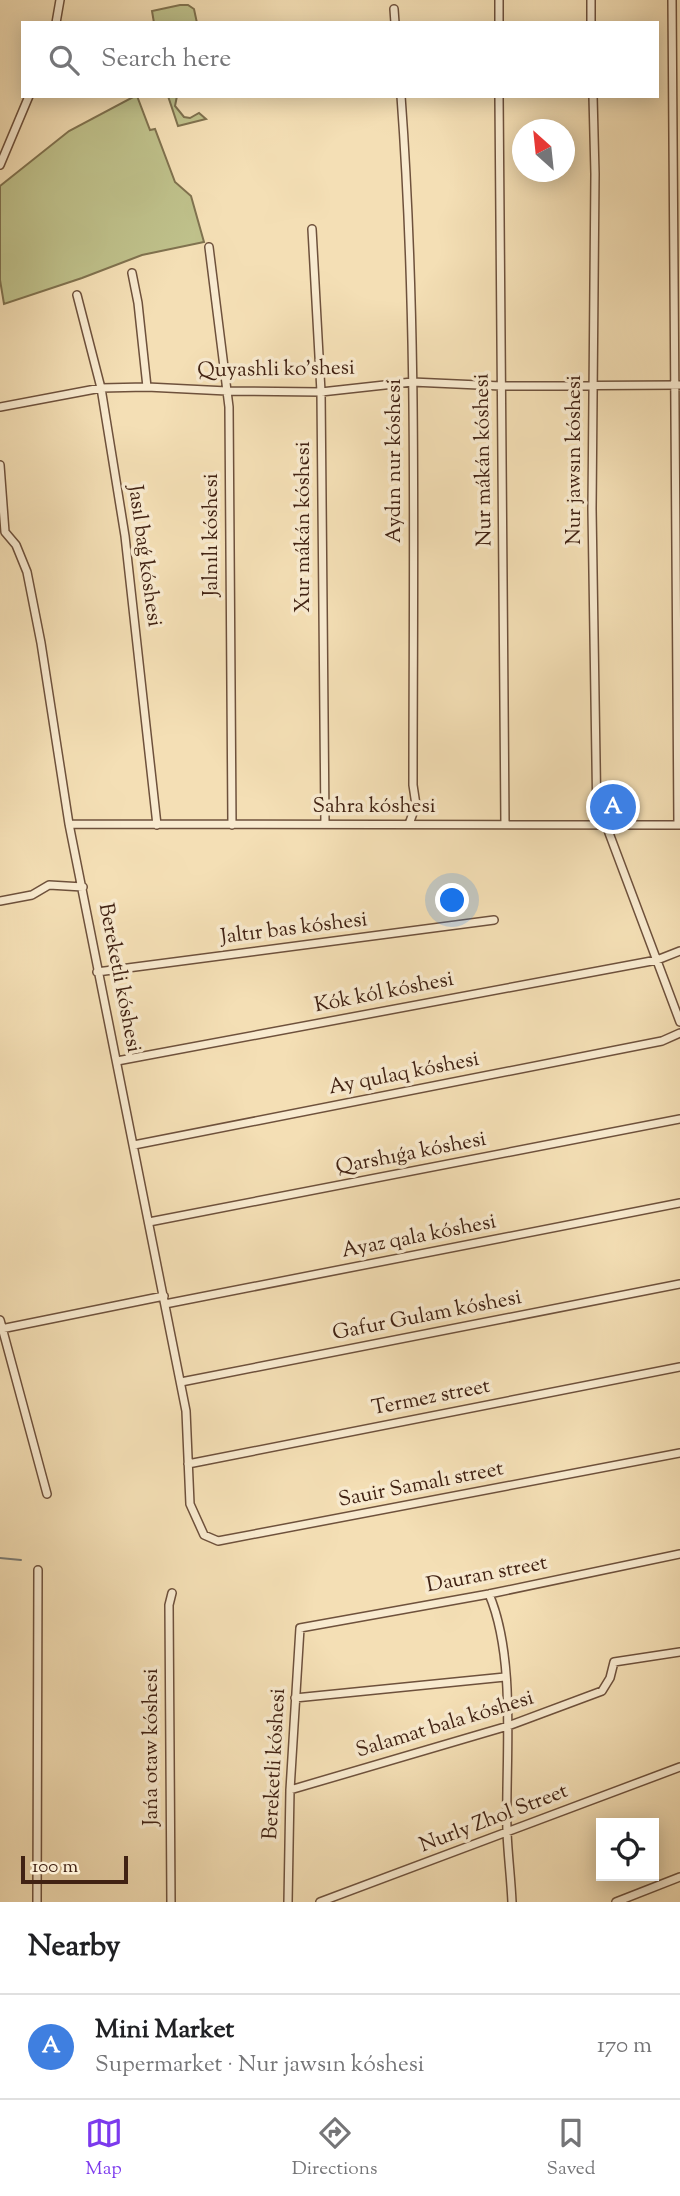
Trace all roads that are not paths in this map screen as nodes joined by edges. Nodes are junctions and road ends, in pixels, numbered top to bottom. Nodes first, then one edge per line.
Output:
1 (60, 0) edge
2 (499, 0) edge
3 (591, 0) edge
4 (672, 0) edge
5 (394, 9) dead end
6 (56, 21) edge
7 (395, 21) edge
8 (499, 21) edge
9 (591, 21) edge
10 (28, 98) edge
11 (401, 98) edge
12 (499, 98) edge
13 (593, 98) edge
14 (0, 165) edge
15 (312, 229) dead end
16 (209, 247) dead end
17 (132, 273) dead end
18 (78, 295) dead end
19 (412, 382) junction
20 (593, 385) junction
21 (677, 385) edge
22 (501, 386) junction
23 (147, 387) junction
24 (101, 388) junction
25 (227, 391) junction
26 (321, 392) junction
27 (0, 407) edge
28 (0, 465) edge
29 (69, 824) junction
30 (325, 824) junction
31 (410, 824) junction
32 (505, 824) junction
33 (157, 825) junction
34 (232, 825) junction
35 (602, 825) junction
36 (679, 825) edge
37 (83, 887) junction
38 (0, 901) edge
39 (494, 920) dead end
40 (680, 951) edge
41 (657, 960) junction
42 (97, 972) junction
43 (680, 1022) edge
44 (680, 1033) edge
45 (117, 1061) junction
46 (680, 1119) edge
47 (134, 1145) junction
48 (680, 1203) edge
49 (149, 1222) junction
50 (680, 1284) edge
51 (165, 1300) junction
52 (1, 1326) edge
53 (680, 1367) edge
54 (181, 1382) junction
55 (680, 1453) edge
56 (188, 1464) junction
57 (47, 1494) dead end
58 (190, 1504) joint
59 (680, 1554) edge
60 (38, 1570) dead end
61 (172, 1592) dead end
62 (489, 1594) junction
63 (300, 1628) joint
64 (680, 1652) edge
65 (505, 1677) junction
66 (295, 1698) junction
67 (508, 1726) junction
68 (680, 1767) edge
69 (289, 1790) junction
70 (507, 1833) junction
71 (680, 1877) edge
72 (37, 1902) edge
73 (171, 1902) edge
74 (288, 1902) edge
75 (320, 1902) edge
76 (512, 1902) edge
77 (616, 1902) edge

1 - 6 street
2 - 8 street
3 - 9 street
4 - 21 street
5 - 7 street
10 - 14 street
11 - 19 street, Aydın nur kóshesi
12 - 22 street, Nur mákán kóshesi
13 - 20 street, Nur jawsın kóshesi
15 - 26 street, Xur mákán kóshesi
16 - 25 street, Jalnılı kóshesi
17 - 23 street
18 - 24 street, Jasıl baǵ kóshesi
19 - 22 street, Quyashli ko'shesi
19 - 26 street, Quyashli ko'shesi
19 - 31 street, Aydın nur kóshesi
20 - 21 street, Quyashli ko'shesi
20 - 22 street, Quyashli ko'shesi
20 - 35 street, Nur jawsın kóshesi
21 - 36 street
22 - 32 street, Nur mákán kóshesi
23 - 24 street, Quyashli ko'shesi
23 - 25 street, Quyashli ko'shesi
24 - 27 street, Quyashli ko'shesi
24 - 33 street, Jasıl baǵ kóshesi
25 - 26 street, Quyashli ko'shesi
25 - 34 street, Jalnılı kóshesi
26 - 30 street, Xur mákán kóshesi
28 - 29 street, Bereketli kóshesi
29 - 33 street, Sahra kóshesi
29 - 37 street, Bereketli kóshesi
30 - 31 street, Sahra kóshesi
30 - 34 street, Sahra kóshesi
31 - 32 street, Sahra kóshesi
32 - 35 street, Sahra kóshesi
33 - 34 street, Sahra kóshesi
35 - 36 street, Sahra kóshesi
35 - 41 street, Nur jawsın kóshesi
37 - 38 street
37 - 42 street, Bereketli kóshesi
39 - 42 street, Jaltır bas kóshesi
40 - 41 street, Kók kól kóshesi
41 - 43 street, Nur jawsın kóshesi
41 - 45 street, Kók kól kóshesi
42 - 45 street, Bereketli kóshesi
44 - 47 street, Ay qulaq kóshesi
45 - 47 street, Bereketli kóshesi
46 - 49 street, Qarshıǵa kóshesi
47 - 49 street, Bereketli kóshesi
48 - 51 street, Ayaz qala kóshesi
49 - 51 street, Bereketli kóshesi
50 - 54 street, Gafur Gulam kóshesi
51 - 52 street, Ayaz qala kóshesi
51 - 54 street, Bereketli kóshesi
52 - 57 street
53 - 56 street, Termez street
54 - 56 street, Bereketli kóshesi
55 - 58 street, Sauir Samalı street
56 - 58 street, Bereketli kóshesi
59 - 62 street, Dauran street
60 - 72 street
61 - 73 street, Jańa otaw kóshesi
62 - 63 street, Dauran street
62 - 65 street
63 - 66 street, Bereketli kóshesi
64 - 67 street, Salamat bala kóshesi
65 - 66 street
65 - 67 street
66 - 69 street, Bereketli kóshesi
67 - 69 street, Salamat bala kóshesi
67 - 70 street
68 - 70 street, Nurly Zhol Street
69 - 74 street, Bereketli kóshesi
70 - 75 street, Nurly Zhol Street
70 - 76 street
71 - 77 street

